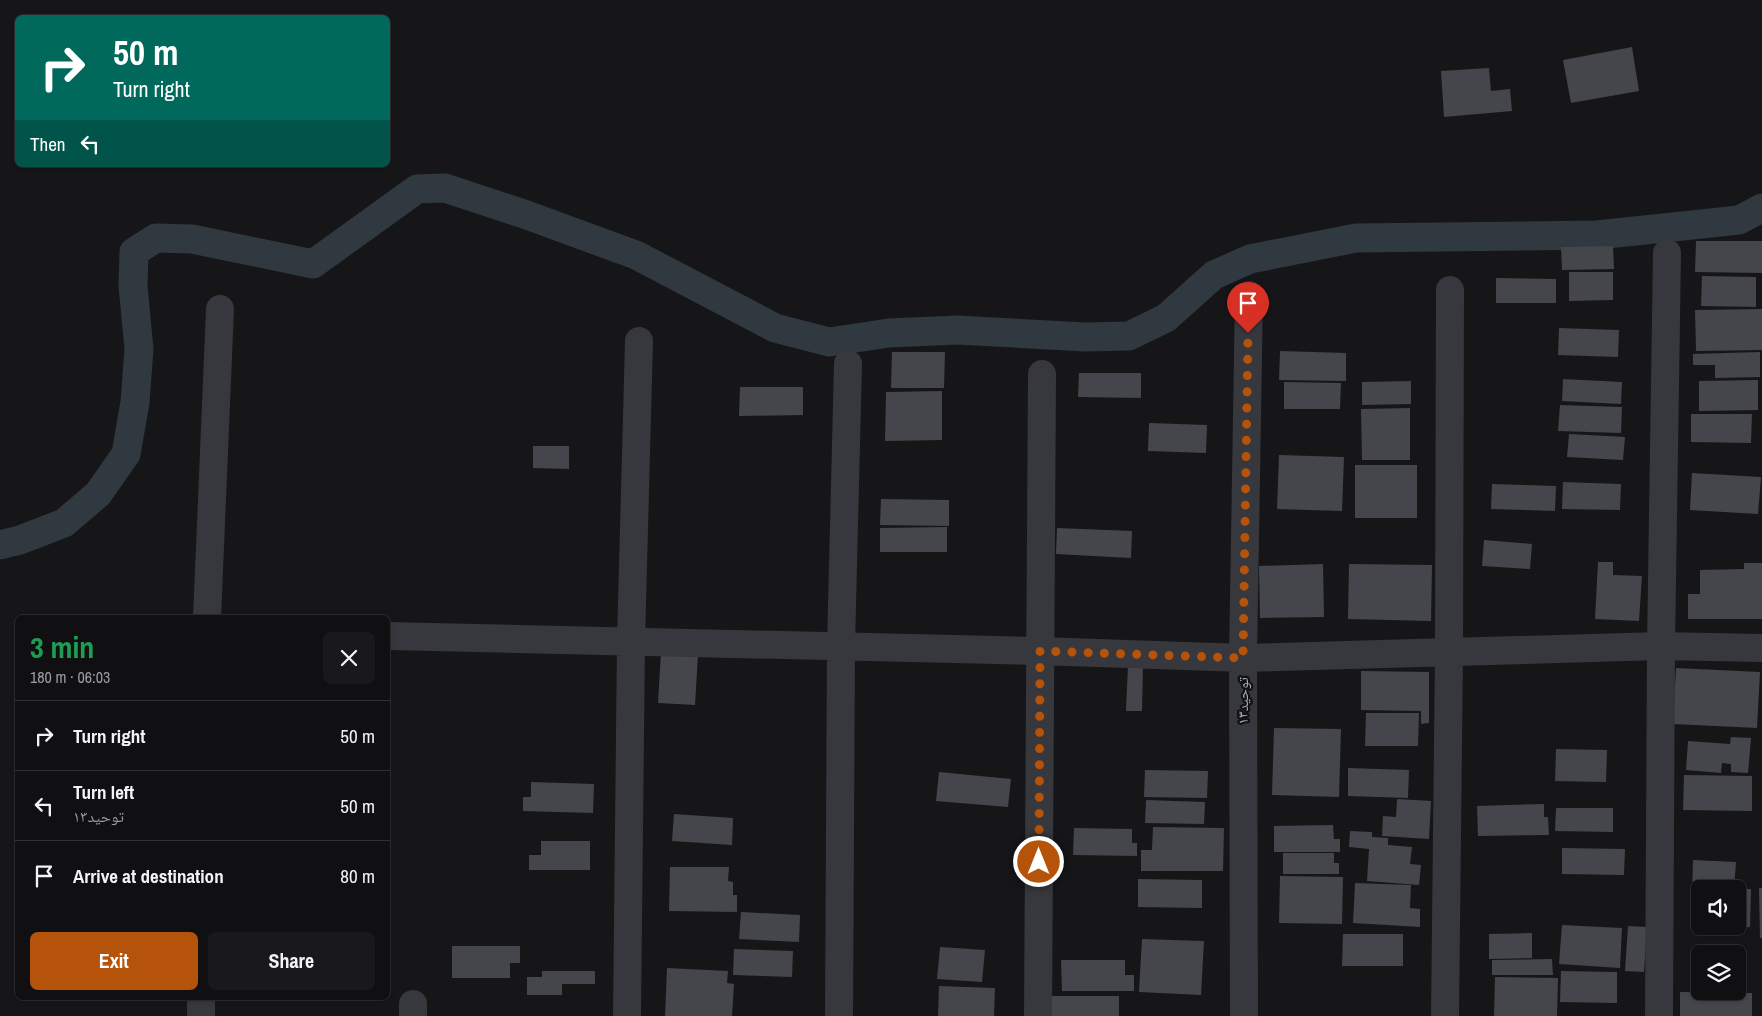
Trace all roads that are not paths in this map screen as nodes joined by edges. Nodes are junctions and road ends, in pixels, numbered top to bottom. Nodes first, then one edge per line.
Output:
1 (1667, 253) dead end
2 (1450, 290) dead end
3 (1249, 295) dead end
4 (220, 309) dead end
5 (639, 341) dead end
6 (848, 364) dead end
7 (1042, 374) dead end
8 (207, 615) edge
9 (390, 636) edge
10 (631, 641) junction
11 (841, 646) junction
12 (1661, 646) junction
13 (1762, 648) edge
14 (1040, 651) junction
15 (1449, 653) junction
16 (1243, 658) junction
17 (202, 1000) edge
18 (201, 1016) edge
19 (627, 1016) edge
20 (839, 1016) edge
21 (1038, 1016) edge
22 (1244, 1016) edge
23 (1445, 1016) edge
24 (1659, 1016) edge

1 - 12 street
2 - 15 street
3 - 16 street, توحید۱۳
4 - 8 street
5 - 10 street
6 - 11 street
7 - 14 street
9 - 10 street
10 - 11 street
10 - 19 street
11 - 14 street
11 - 20 street
12 - 13 street
12 - 15 street
12 - 24 street
14 - 16 street
14 - 21 street
15 - 16 street
15 - 23 street
16 - 22 street, توحید۱۳
17 - 18 street

